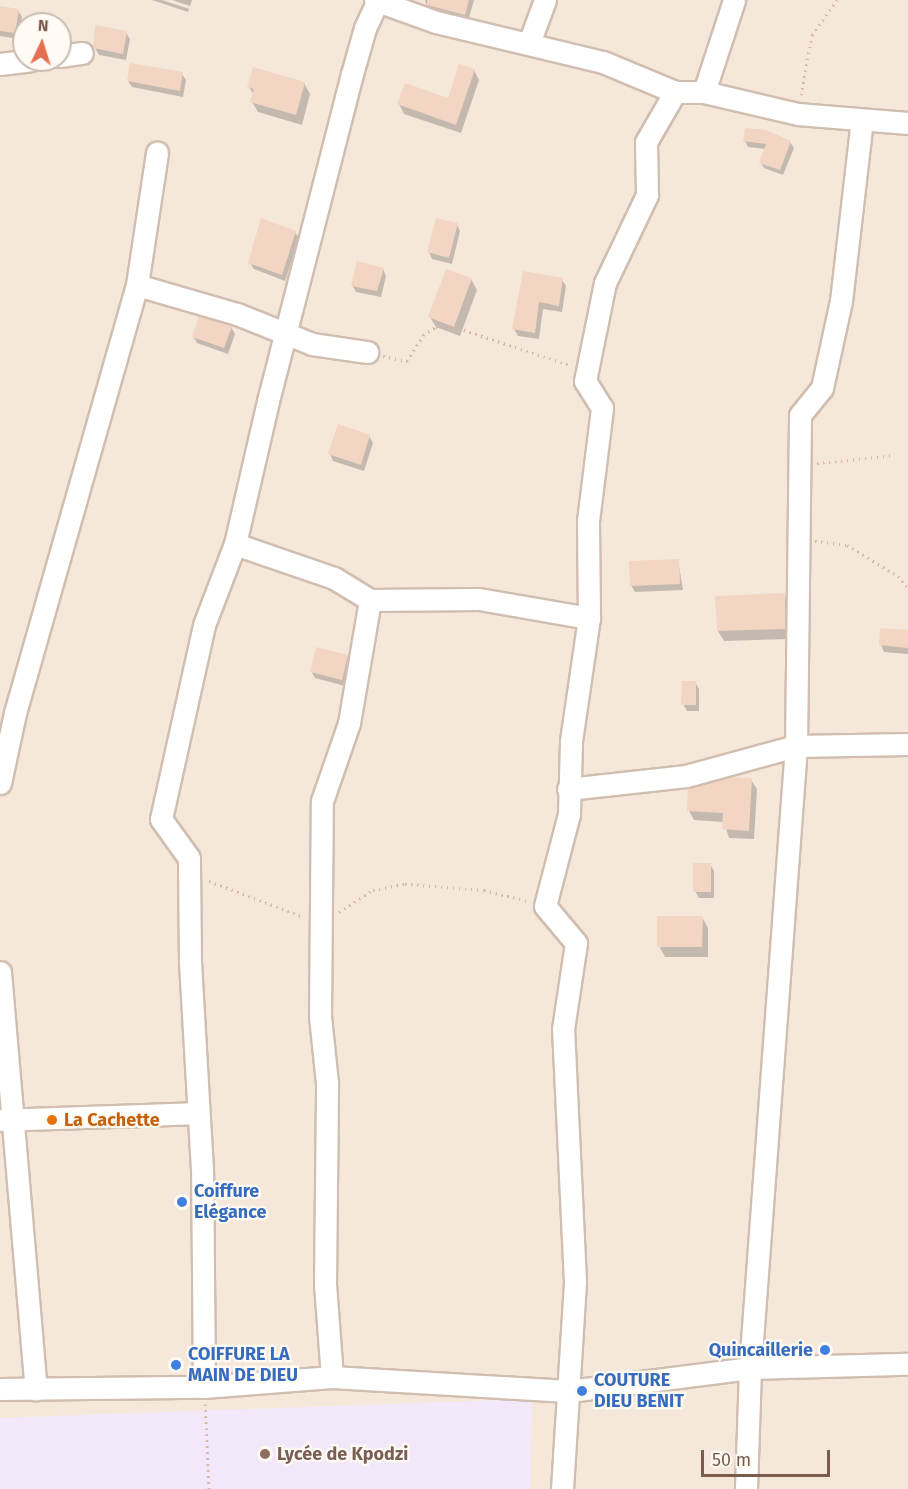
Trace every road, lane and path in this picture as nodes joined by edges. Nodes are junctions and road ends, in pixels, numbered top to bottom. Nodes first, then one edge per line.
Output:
1 (377, 0) edge
2 (545, 0) edge
3 (734, 0) edge
4 (837, 0) edge
5 (529, 43) junction
6 (82, 53) dead end
7 (72, 54) edge
8 (675, 92) junction
9 (704, 92) junction
10 (798, 114) junction
11 (862, 120) junction
12 (908, 123) edge
13 (157, 153) dead end
14 (137, 285) junction
15 (288, 332) junction
16 (367, 352) joint
17 (588, 371) junction
18 (895, 455) dead end
19 (798, 466) junction
20 (799, 540) junction
21 (235, 544) junction
22 (908, 588) edge
23 (370, 600) junction
24 (589, 618) junction
25 (908, 744) edge
26 (796, 746) junction
27 (0, 783) edge
28 (568, 789) junction
29 (202, 878) dead end
30 (545, 906) junction
31 (321, 923) junction
32 (0, 972) edge
33 (198, 1113) junction
34 (5, 1120) edge
35 (908, 1364) edge
36 (750, 1368) junction
37 (332, 1377) junction
38 (204, 1387) junction
39 (0, 1389) edge
40 (36, 1389) junction
41 (569, 1391) junction
42 (209, 1489) edge
43 (562, 1489) edge
44 (746, 1489) edge

1 - 5 street
1 - 15 street
2 - 5 street
3 - 9 street
4 - 10 path
5 - 8 street
6 - 7 street
8 - 9 street
8 - 17 street
9 - 10 street
10 - 11 street
11 - 12 street
11 - 19 street
13 - 14 street
14 - 15 street
14 - 27 street
15 - 16 street
15 - 21 street
16 - 17 path
17 - 24 street
18 - 19 path
19 - 20 street
20 - 22 path
20 - 26 street
21 - 23 street
21 - 33 street
23 - 24 street
23 - 31 street
24 - 28 street
25 - 26 street
26 - 28 street
26 - 36 street
28 - 30 street
29 - 31 path
30 - 31 path
30 - 41 street
31 - 37 street
32 - 34 street
33 - 34 street
33 - 38 street
34 - 40 street
35 - 36 street
36 - 41 street
36 - 44 street
37 - 38 street
37 - 41 street
38 - 40 street
38 - 42 path
39 - 40 street
41 - 43 street

